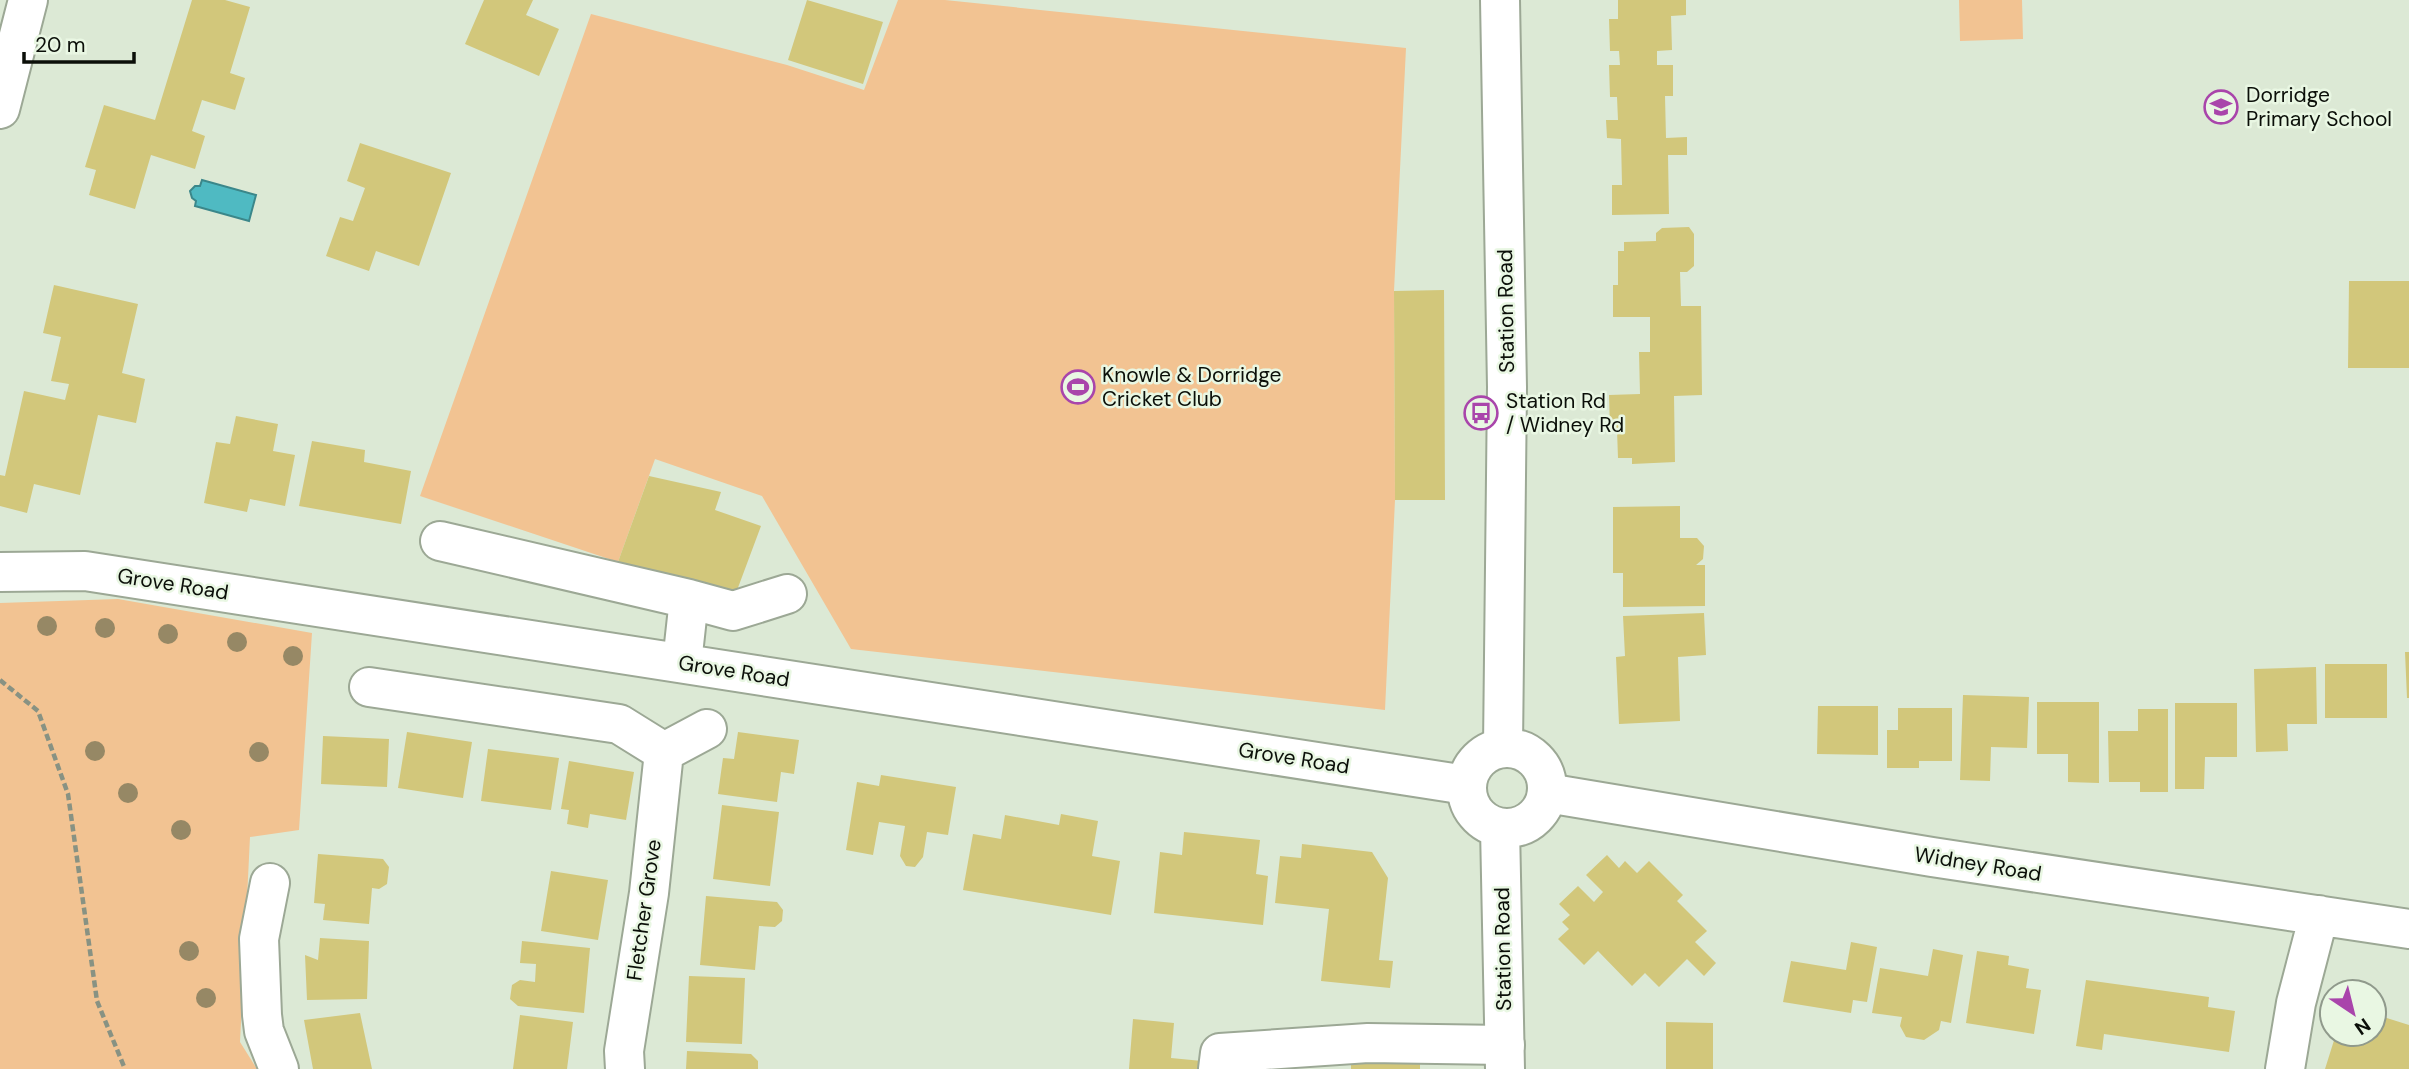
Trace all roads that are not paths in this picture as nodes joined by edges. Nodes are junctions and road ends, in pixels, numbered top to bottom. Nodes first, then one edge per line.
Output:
1 (28, 0) edge
2 (1500, 0) edge
3 (0, 110) edge
4 (440, 541) dead end
5 (0, 572) edge
6 (787, 594) dead end
7 (689, 599) junction
8 (682, 663) junction
9 (369, 687) dead end
10 (707, 729) dead end
11 (1503, 747) junction
12 (664, 752) junction
13 (1466, 785) junction
14 (1547, 793) junction
15 (1500, 828) junction
16 (270, 883) dead end
17 (2319, 915) junction
18 (2409, 929) edge
19 (1505, 1057) edge
20 (279, 1069) edge
21 (625, 1069) edge
22 (1218, 1069) edge
23 (2285, 1069) edge

1 - 3 street
2 - 11 street, Station Road
4 - 7 street
5 - 8 street, Grove Road
6 - 7 street
7 - 8 street
8 - 13 street, Grove Road
9 - 12 street
10 - 12 street
11 - 13 street
11 - 14 street
12 - 21 street, Fletcher Grove
13 - 15 street
14 - 15 street
14 - 17 street, Widney Road
15 - 19 street, Station Road
16 - 20 street
17 - 18 street, Widney Road
17 - 23 street
19 - 22 street

